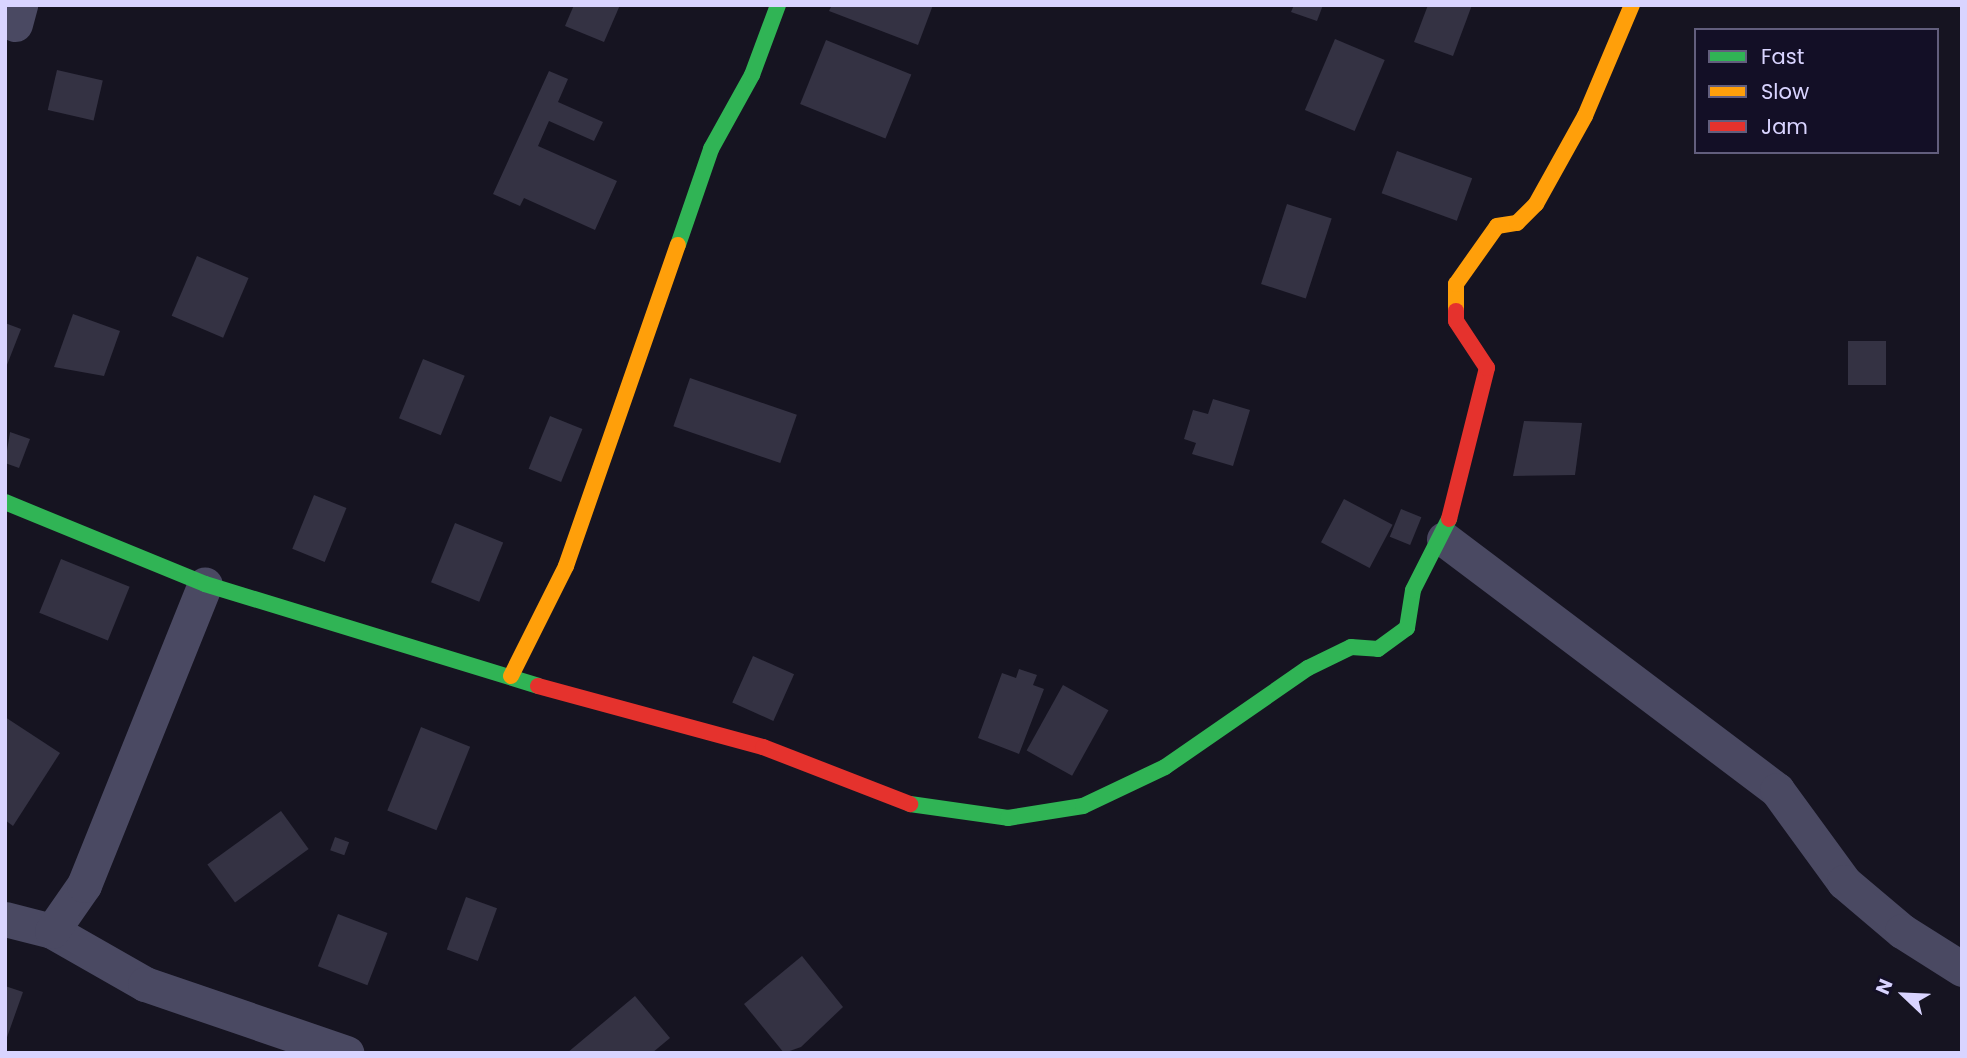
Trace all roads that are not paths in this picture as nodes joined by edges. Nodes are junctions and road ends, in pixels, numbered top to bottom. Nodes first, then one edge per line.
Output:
1 (778, 5) edge
2 (1632, 5) edge
3 (5, 502) edge
4 (1444, 539) junction
5 (205, 584) junction
6 (511, 676) junction
7 (5, 919) edge
8 (52, 931) junction
9 (1962, 969) edge
10 (346, 1053) edge

1 - 6 street
2 - 4 street
3 - 5 street
4 - 6 street
4 - 9 street
5 - 6 street
5 - 8 street
7 - 8 street
8 - 10 street

